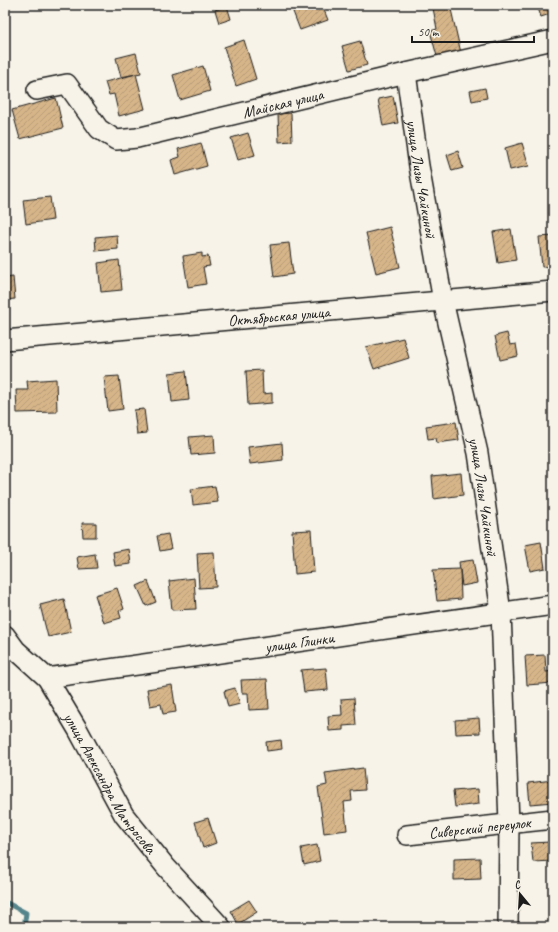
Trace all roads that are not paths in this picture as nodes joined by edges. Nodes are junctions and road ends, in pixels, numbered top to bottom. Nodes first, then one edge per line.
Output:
1 (553, 40) edge
2 (406, 73) junction
3 (36, 90) dead end
4 (553, 291) edge
5 (443, 302) junction
6 (5, 340) edge
7 (553, 605) edge
8 (501, 612) junction
9 (5, 635) edge
10 (46, 678) junction
11 (553, 819) edge
12 (508, 823) junction
13 (407, 835) dead end
14 (220, 927) edge
15 (508, 927) edge

1 - 2 street, Майская улица
2 - 3 street, Майская улица
2 - 5 street, улица Лизы Чайкиной
4 - 5 street, Октябрьская улица
5 - 6 street, Октябрьская улица
5 - 8 street, улица Лизы Чайкиной
7 - 8 street, улица Глинки
8 - 10 street, улица Глинки
8 - 12 street, улица Лизы Чайкиной
9 - 10 street, улица Александра Матросова
10 - 14 street, улица Александра Матросова
11 - 12 street, Сиверский переулок
12 - 13 street, Сиверский переулок
12 - 15 street, улица Лизы Чайкиной

